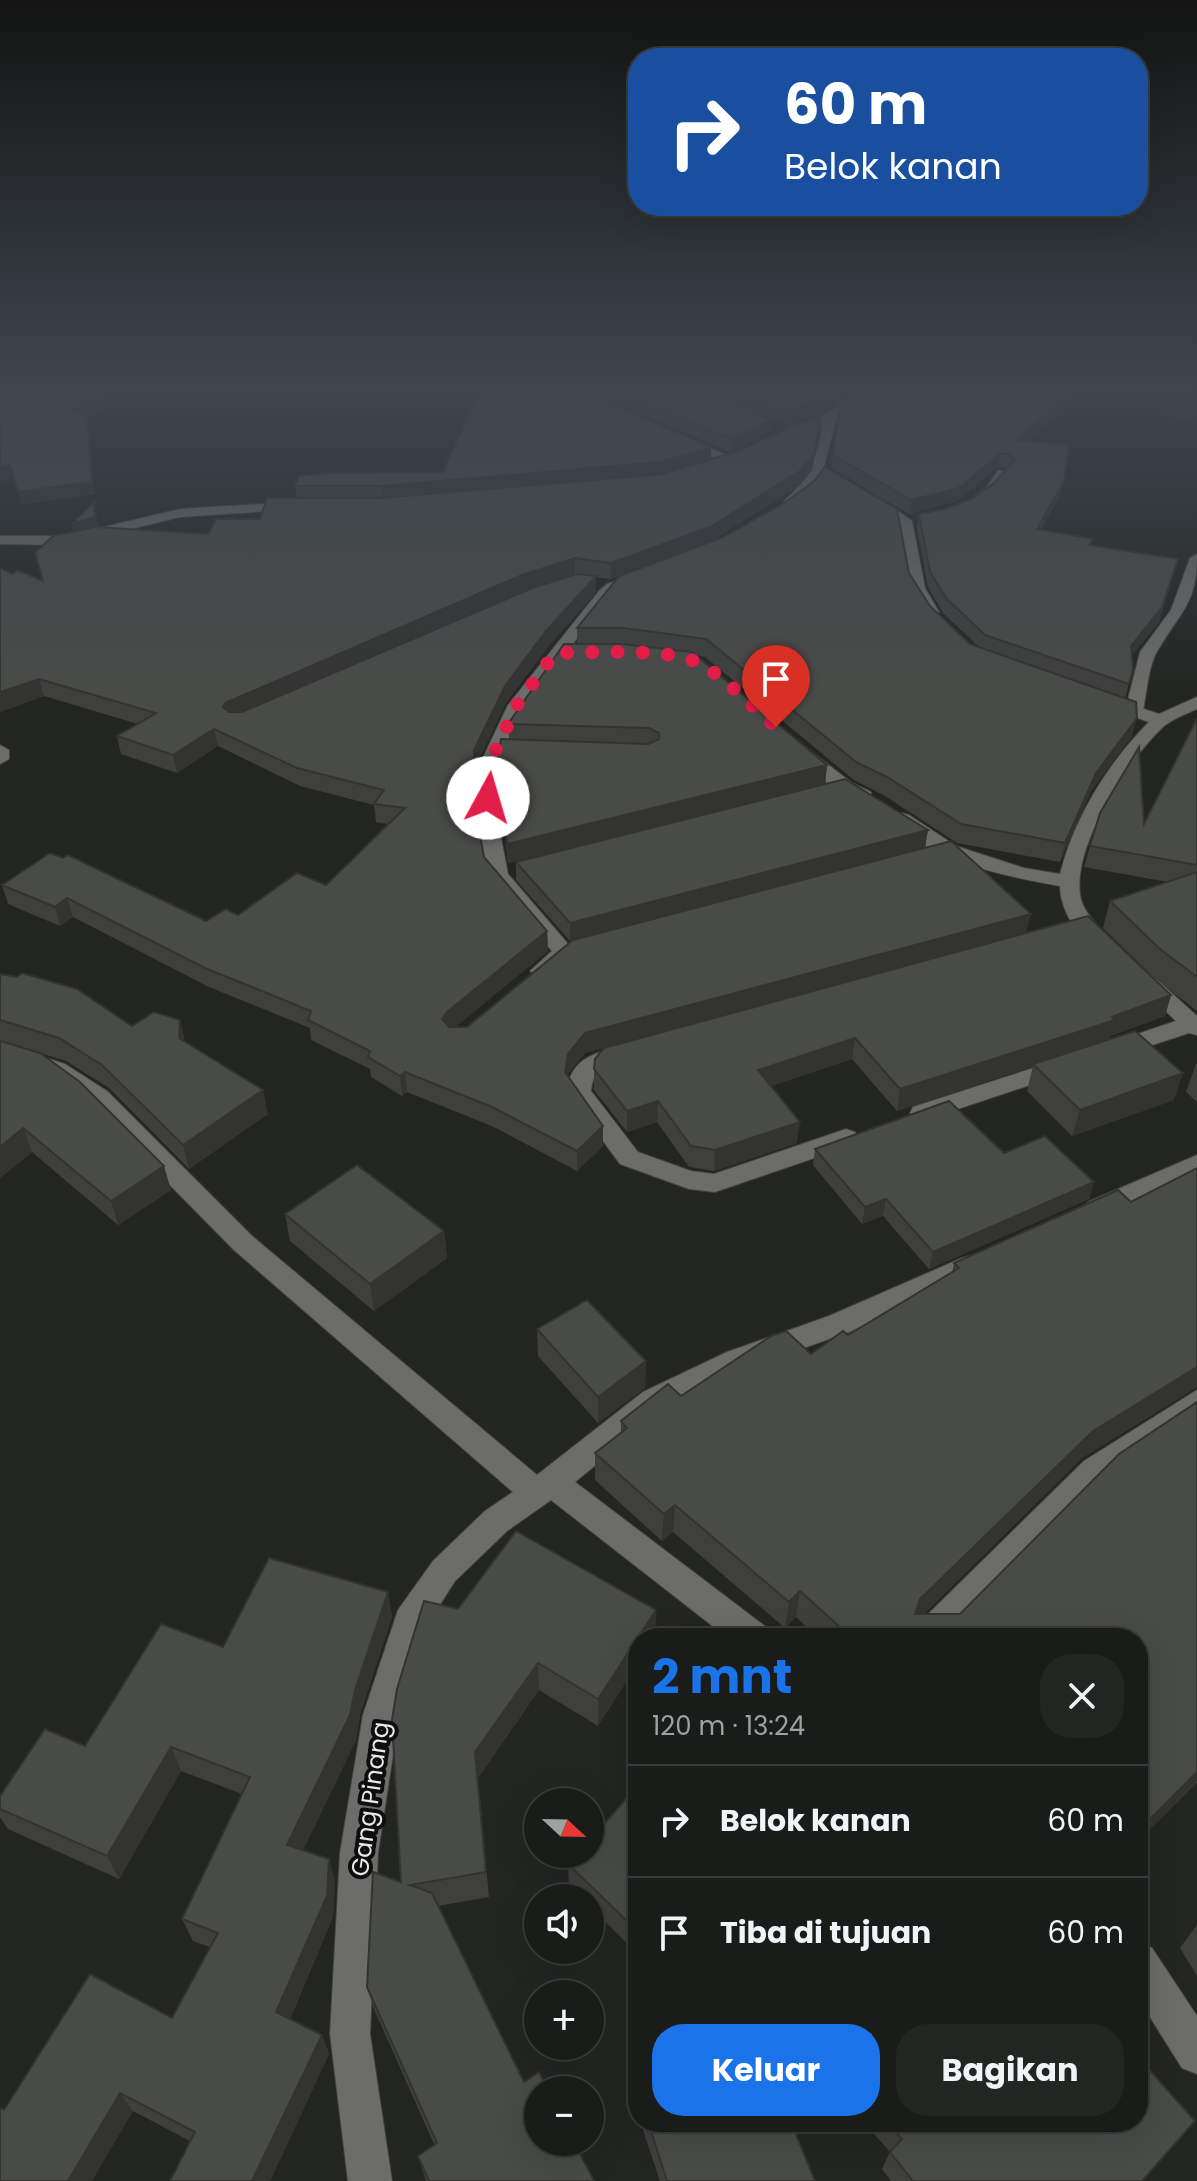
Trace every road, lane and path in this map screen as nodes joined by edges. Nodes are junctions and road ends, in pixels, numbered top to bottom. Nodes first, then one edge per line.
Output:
1 (808, 490) edge
2 (992, 490) edge
3 (858, 491) edge
4 (303, 506) edge
5 (968, 507) edge
6 (778, 512) edge
7 (0, 540) edge
8 (1197, 558) edge
9 (638, 578) edge
10 (945, 628) edge
11 (555, 653) junction
12 (582, 653) edge
13 (1088, 696) edge
14 (1197, 702) edge
15 (1134, 711) junction
16 (1161, 721) junction
17 (787, 737) edge
18 (0, 750) edge
19 (0, 759) edge
20 (845, 787) junction
21 (815, 795) edge
22 (949, 850) junction
23 (918, 859) edge
24 (1069, 882) junction
25 (1086, 926) junction
26 (1055, 934) edge
27 (529, 981) edge
28 (1194, 1026) edge
29 (640, 1049) edge
30 (0, 1051) edge
31 (895, 1122) edge
32 (865, 1132) edge
33 (1197, 1164) edge
34 (1068, 1222) edge
35 (997, 1254) edge
36 (1197, 1402) edge
37 (544, 1488) junction
38 (740, 1628) edge
39 (937, 1628) edge
40 (1148, 1977) edge
41 (1197, 2053) edge
42 (370, 2181) edge

1 - 6 street
2 - 5 street
3 - 10 street
4 - 7 street
8 - 15 street
9 - 11 street
11 - 12 street
11 - 27 street
13 - 15 street
14 - 16 street
15 - 16 street
16 - 24 street
17 - 20 street
18 - 19 street
20 - 21 street
20 - 22 street
22 - 23 street
22 - 24 street
24 - 25 street
25 - 26 street
25 - 28 street
28 - 31 street
29 - 32 street
30 - 37 street
33 - 34 street
35 - 37 street, Gang Pinang
36 - 39 street
37 - 38 street
37 - 42 street, Gang Pinang
40 - 41 street

